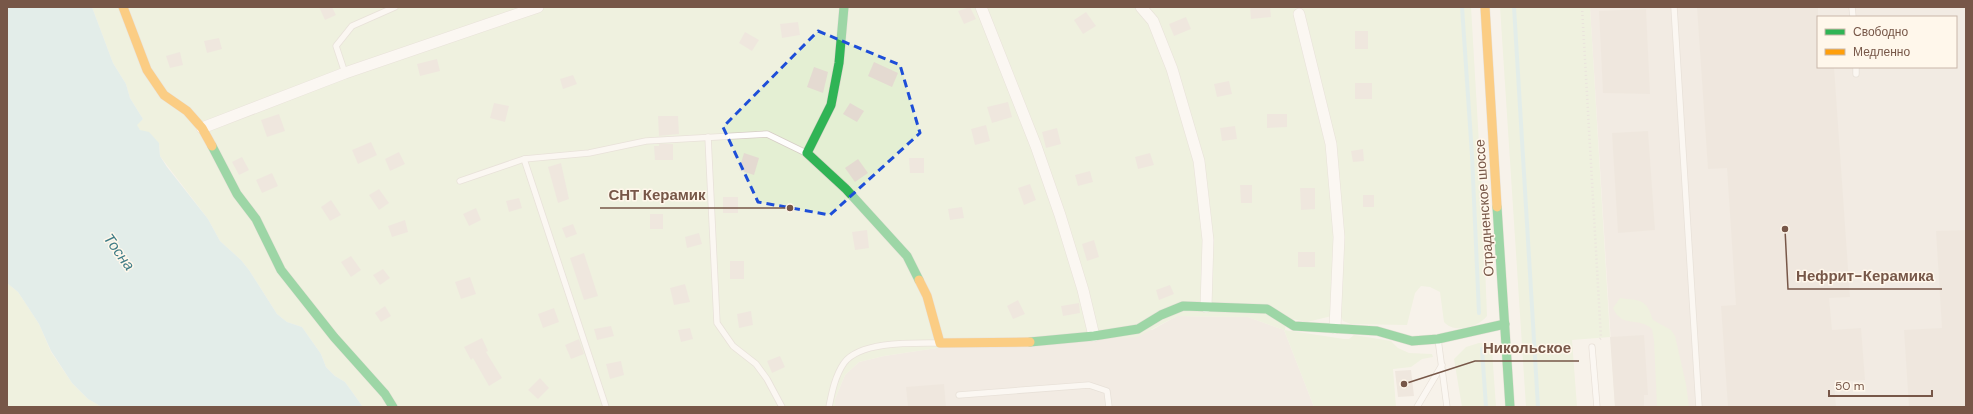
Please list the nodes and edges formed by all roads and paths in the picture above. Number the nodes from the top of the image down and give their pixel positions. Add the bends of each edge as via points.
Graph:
1 (123, 7) edge
2 (395, 7) edge
3 (538, 7) edge
4 (844, 7) edge
5 (981, 7) edge
6 (1141, 7) edge
7 (1485, 7) edge
8 (1582, 7) edge
9 (1674, 7) edge
10 (1299, 14) dead end
11 (1856, 68) edge
12 (345, 73) junction
13 (1856, 74) dead end
14 (202, 128) junction
15 (708, 136) junction
16 (807, 153) junction
17 (524, 159) junction
18 (460, 180) dead end
19 (1206, 307) junction
20 (1505, 324) junction
21 (1335, 328) junction
22 (1094, 336) junction
23 (1438, 339) junction
24 (940, 343) junction
25 (1592, 347) joint
26 (1442, 365) junction
27 (959, 396) dead end
28 (393, 407) edge
29 (606, 407) edge
30 (782, 407) edge
31 (829, 407) edge
32 (1109, 407) edge
33 (1417, 407) edge
34 (1447, 407) edge
35 (1510, 407) edge
36 (1597, 407) edge
37 (1699, 407) edge

1 - 14 street via 147,70 164,95 187,111
2 - 12 lane via 352,26 336,46
3 - 12 street
4 - 16 street via 839,63 831,105
5 - 22 street via 1039,153 1065,230
6 - 19 street via 1153,22 1172,69 1199,161 1208,240
7 - 20 street, Отрадненское шоссе
8 - 25 path via 1601,338
9 - 37 lane
10 - 21 street via 1331,144 1339,237
11 - 13 lane
12 - 14 street
14 - 28 street via 237,194 256,219 281,270 334,337 385,394
15 - 16 lane via 767,134
15 - 17 lane via 646,141 589,153
15 - 30 lane via 717,323 733,346 756,364 767,378
16 - 24 street via 846,189 907,256 927,296
17 - 18 lane
17 - 29 lane
19 - 21 street via 1267,309 1294,326
19 - 22 street via 1183,306 1138,329
20 - 23 street
20 - 35 street, Отрадненское шоссе
21 - 23 street via 1377,331 1412,341
22 - 24 street via 1027,342
23 - 26 lane
24 - 31 lane via 893,344 850,356 836,379
25 - 36 lane
26 - 33 lane
26 - 34 lane
27 - 32 lane via 1089,385 1107,391

